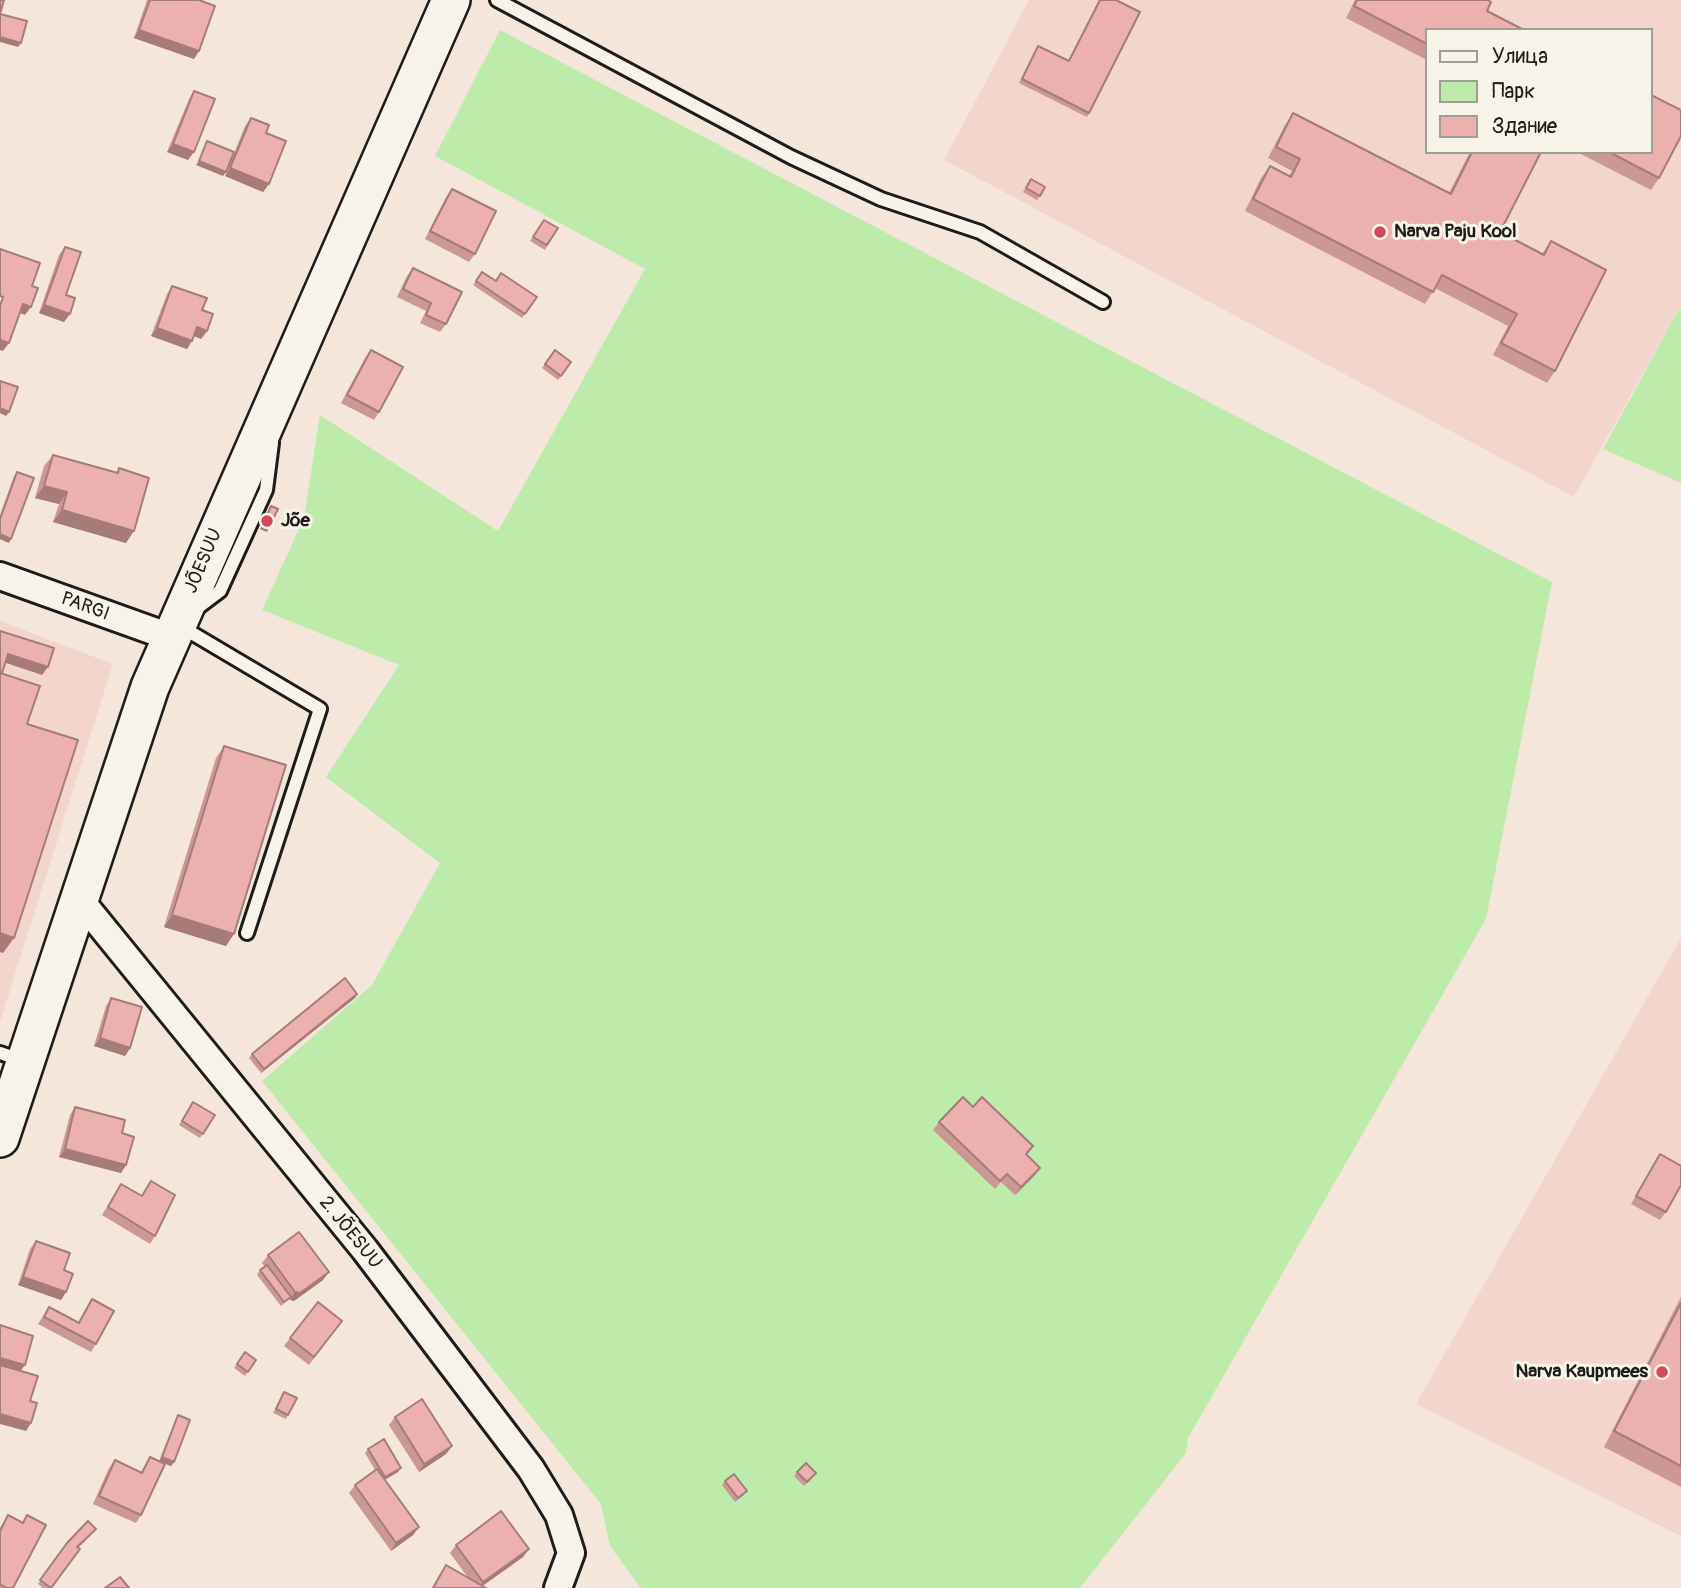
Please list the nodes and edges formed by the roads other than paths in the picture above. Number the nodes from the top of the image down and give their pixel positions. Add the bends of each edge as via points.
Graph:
1 (452, 0) edge
2 (497, 0) edge
3 (1103, 302) dead end
4 (0, 576) edge
5 (173, 630) junction
6 (79, 900) junction
7 (247, 933) dead end
8 (13, 1058) edge
9 (0, 1138) edge
10 (558, 1588) edge

1 - 5 street, JÕESUU
2 - 3 lane via 791,157 881,199 980,232
4 - 5 street, PARGI
5 - 6 street, JÕESUU
5 - 7 lane via 320,709
6 - 8 street, JÕESUU
6 - 10 street, 2. JÕESUU via 365,1250 531,1469 559,1515 571,1553
8 - 9 street, JÕESUU

